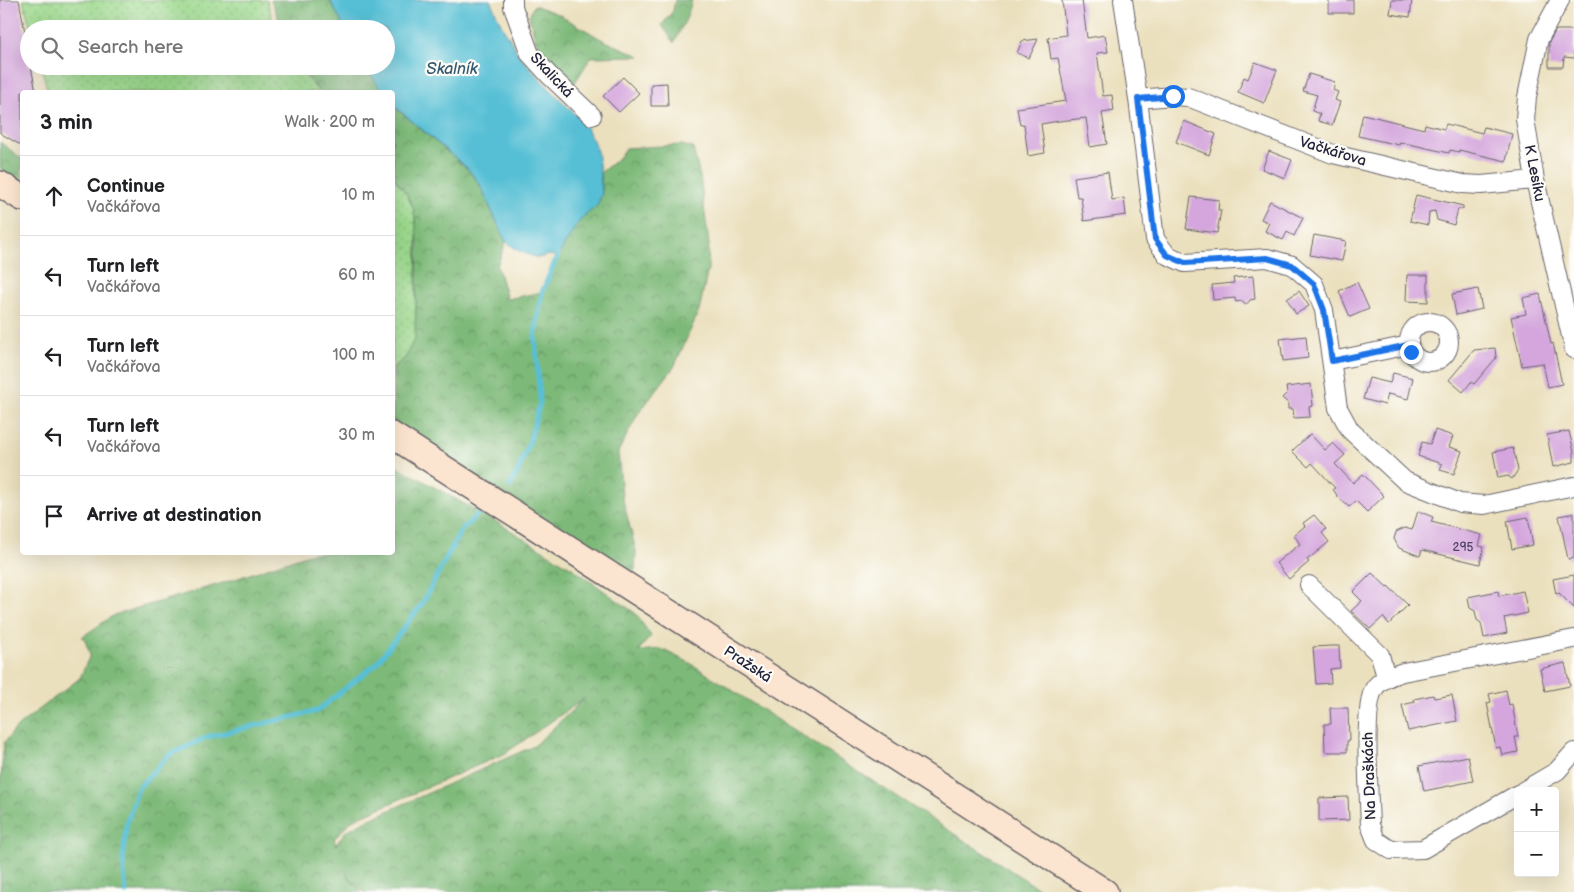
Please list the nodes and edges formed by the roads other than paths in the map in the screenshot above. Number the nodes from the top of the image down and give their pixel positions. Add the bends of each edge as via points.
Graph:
1 (513, 0) edge
2 (1123, 0) edge
3 (1560, 0) edge
4 (1138, 99) junction
5 (592, 116) dead end
6 (1535, 180) junction
7 (0, 184) edge
8 (20, 197) edge
9 (1409, 345) dead end
10 (1574, 349) edge
11 (1332, 361) junction
12 (395, 437) edge
13 (1574, 486) edge
14 (1309, 585) dead end
15 (1574, 639) edge
16 (1386, 678) junction
17 (1574, 752) edge
18 (1530, 787) edge
19 (1514, 796) edge
20 (1105, 892) edge

1 - 5 street, Skalická via 530,54
2 - 4 street
3 - 6 street, K Lesíku via 1539,39 1527,97 1525,119
4 - 6 street, Vačkářova via 1188,97 1332,154 1463,184
4 - 11 street via 1155,239 1167,255 1185,263 1267,258 1292,265 1314,284 1324,310
6 - 10 street, K Lesíku
7 - 8 main road
9 - 11 street
11 - 13 street via 1338,408 1350,430 1404,481 1460,503 1484,505
12 - 20 main road, Pražská
14 - 16 street via 1380,655
15 - 16 street
16 - 19 street, Na Draškách via 1373,689 1368,711 1370,825 1376,840 1391,850 1423,849
17 - 18 street via 1557,771

